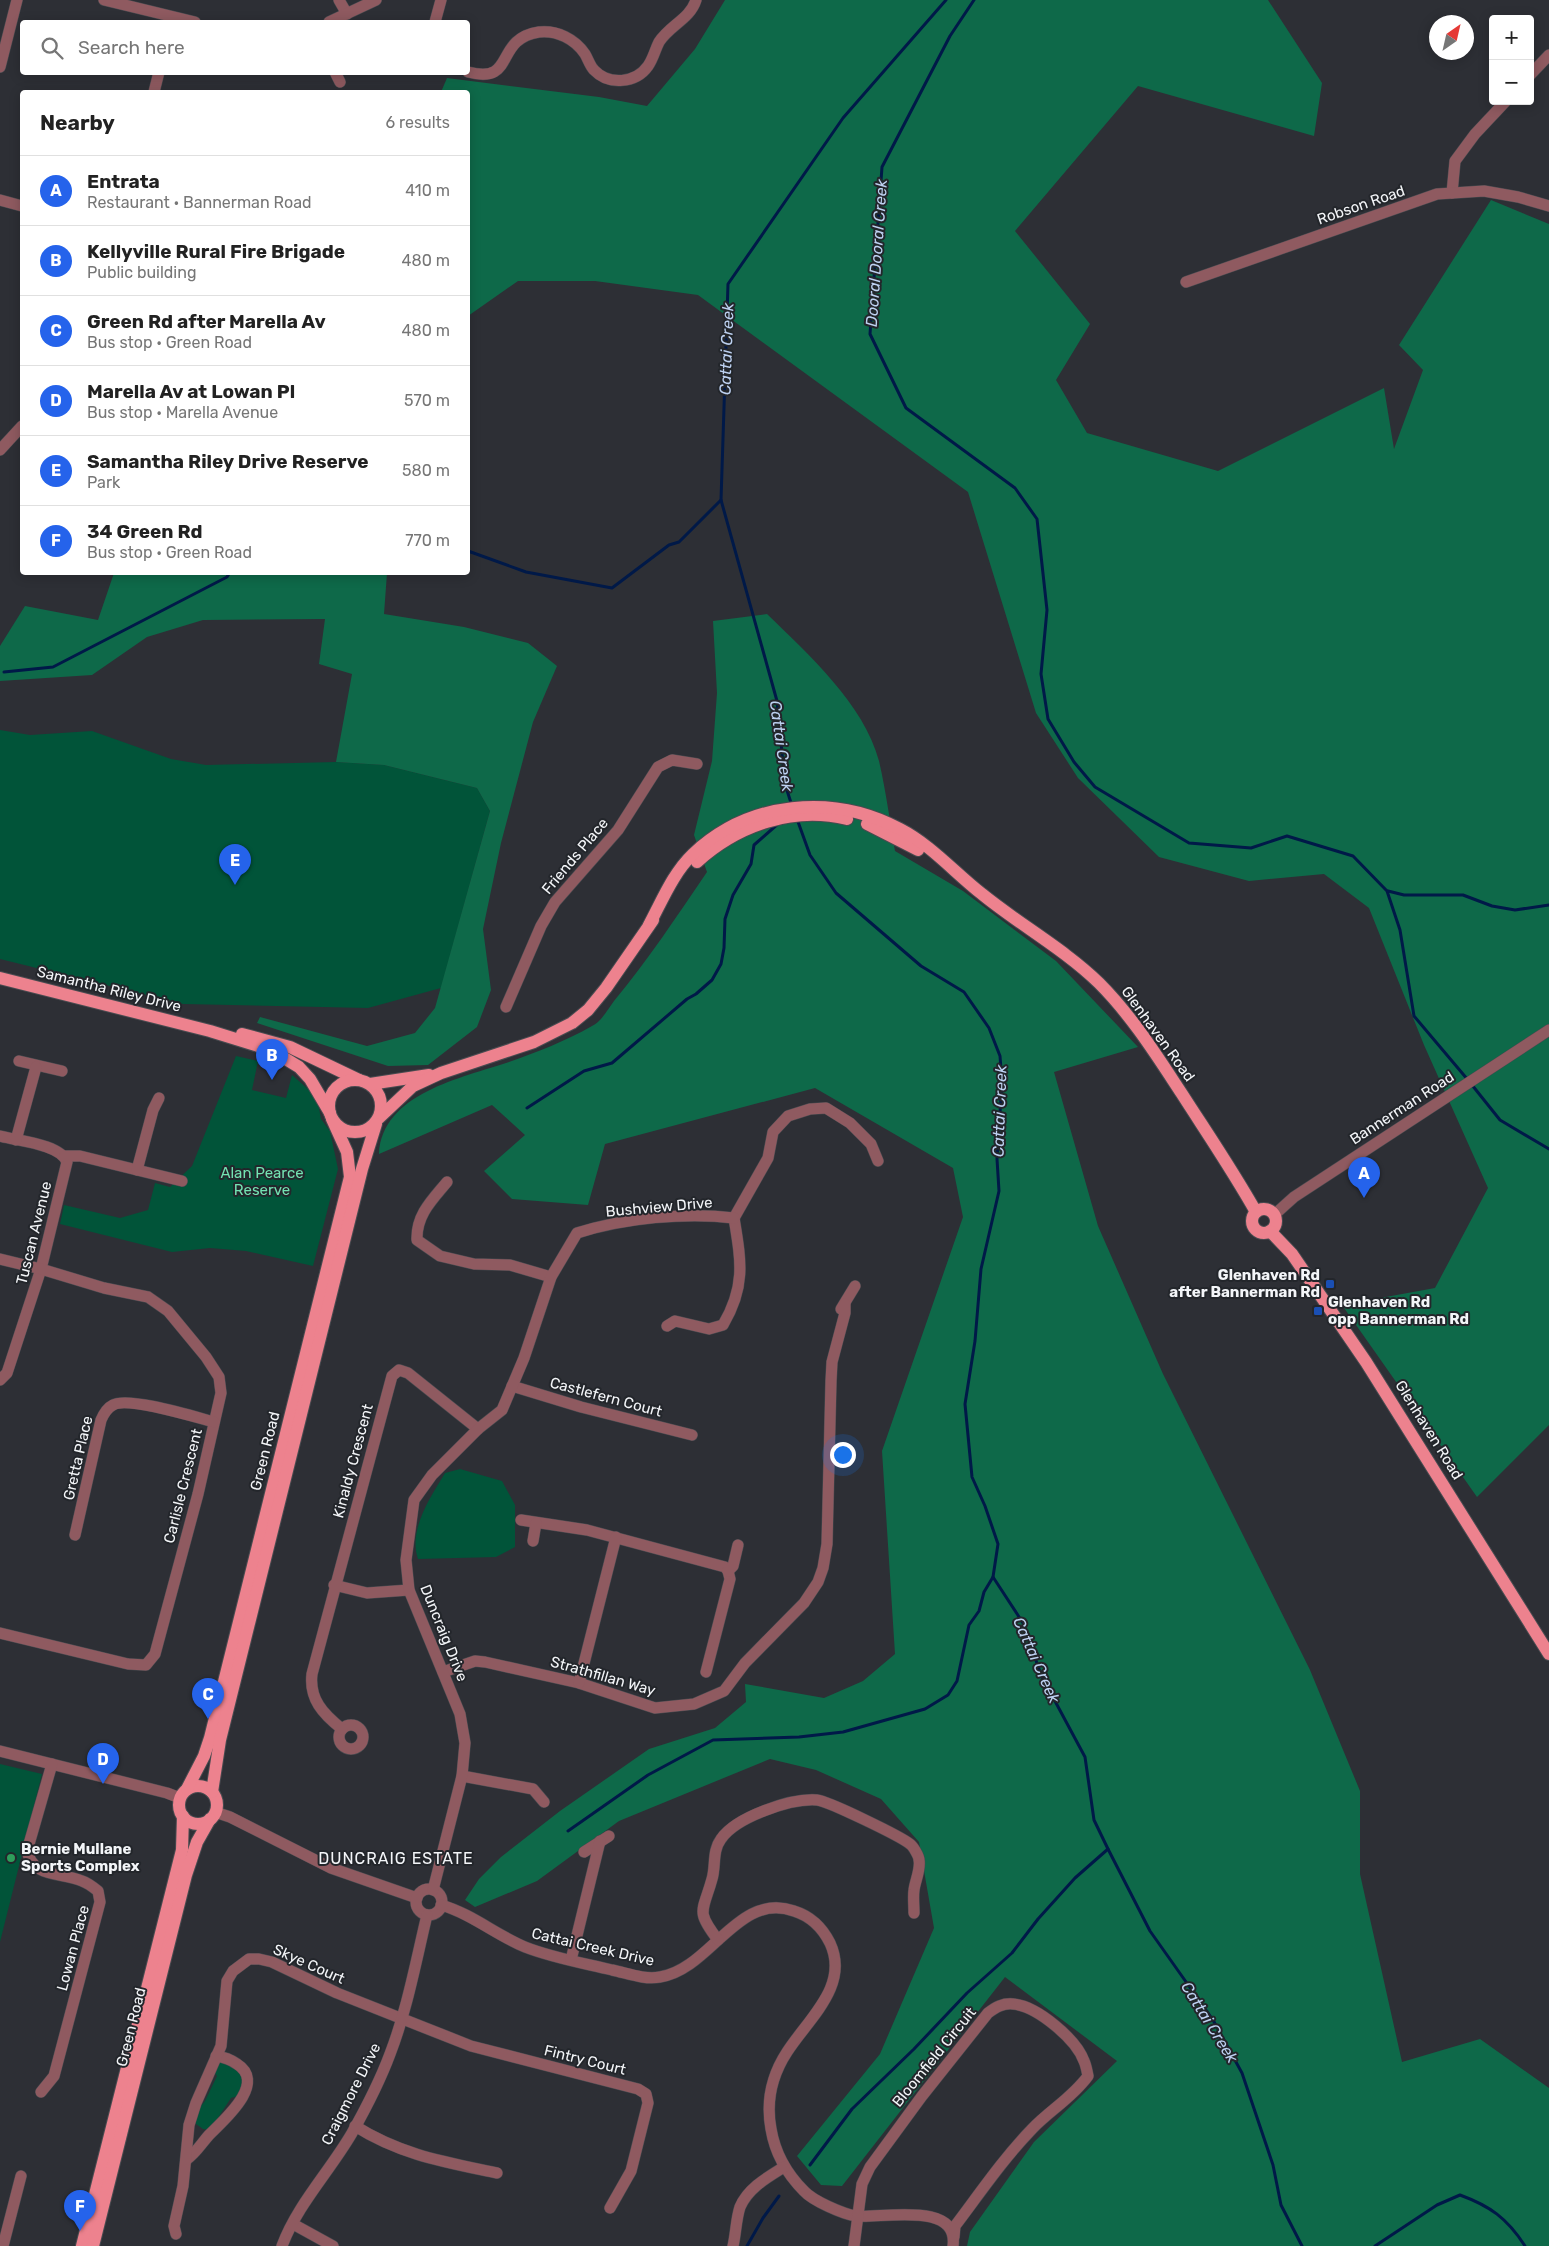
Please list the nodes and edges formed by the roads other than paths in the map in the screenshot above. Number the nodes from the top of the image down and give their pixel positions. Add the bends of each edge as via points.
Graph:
1 (17, 0) edge
2 (104, 0) edge
3 (339, 0) edge
4 (376, 0) edge
5 (441, 0) edge
6 (696, 0) edge
7 (347, 14) junction
8 (172, 20) edge
9 (334, 20) edge
10 (436, 20) edge
11 (1549, 55) edge
12 (0, 67) edge
13 (1534, 71) edge
14 (470, 73) edge
15 (157, 75) edge
16 (154, 90) edge
17 (1502, 105) edge
18 (1452, 193) junction
19 (0, 200) edge
20 (20, 205) edge
21 (1549, 206) edge
22 (1186, 282) dead end
23 (20, 428) edge
24 (0, 450) edge
25 (697, 764) dead end
26 (0, 978) edge
27 (506, 1007) dead end
28 (1549, 1030) edge
29 (210, 1031) junction
30 (20, 1061) dead end
31 (36, 1067) junction
32 (62, 1071) dead end
33 (442, 1074) junction
34 (364, 1082) junction
35 (159, 1098) dead end
36 (331, 1116) junction
37 (377, 1121) junction
38 (0, 1136) edge
39 (16, 1140) junction
40 (65, 1156) junction
41 (878, 1161) dead end
42 (137, 1170) junction
43 (182, 1181) dead end
44 (447, 1182) dead end
45 (1256, 1212) junction
46 (1274, 1215) junction
47 (734, 1218) junction
48 (1270, 1231) junction
49 (0, 1259) edge
50 (41, 1268) junction
51 (551, 1276) junction
52 (855, 1286) dead end
53 (667, 1326) dead end
54 (0, 1380) edge
55 (512, 1386) junction
56 (214, 1422) junction
57 (478, 1429) junction
58 (692, 1435) dead end
59 (521, 1520) dead end
60 (536, 1523) junction
61 (75, 1536) dead end
62 (616, 1538) junction
63 (533, 1541) dead end
64 (738, 1545) dead end
65 (728, 1571) junction
66 (334, 1585) junction
67 (409, 1590) junction
68 (0, 1632) edge
69 (1549, 1654) edge
70 (443, 1672) junction
71 (706, 1672) dead end
72 (579, 1683) junction
73 (342, 1729) dead end
74 (0, 1750) edge
75 (52, 1764) junction
76 (462, 1776) junction
77 (212, 1792) junction
78 (184, 1794) junction
79 (544, 1802) dead end
80 (213, 1815) junction
81 (183, 1816) junction
82 (584, 1852) dead end
83 (433, 1890) junction
84 (417, 1898) junction
85 (441, 1906) junction
86 (914, 1913) dead end
87 (427, 1915) junction
88 (718, 1940) junction
89 (571, 1960) junction
90 (400, 2020) junction
91 (216, 2056) junction
92 (41, 2092) dead end
93 (355, 2126) junction
94 (186, 2160) junction
95 (784, 2167) junction
96 (497, 2173) dead end
97 (21, 2176) dead end
98 (610, 2208) dead end
99 (857, 2216) junction
100 (293, 2224) junction
101 (176, 2234) dead end
102 (954, 2242) edge
103 (3, 2246) edge
104 (82, 2246) edge
105 (93, 2246) edge
106 (282, 2246) edge
107 (332, 2246) edge
108 (733, 2246) edge
109 (854, 2246) edge

1 - 12 street
2 - 8 street
3 - 7 street
4 - 7 street
5 - 10 street
6 - 14 street via 690,13 664,36 647,67 627,80 602,76 571,40 546,32 531,34 516,42 492,74 482,76
7 - 9 street
11 - 13 street
15 - 16 street
17 - 18 street via 1455,161
18 - 21 street, Robson Road via 1502,193
18 - 22 street, Robson Road via 1437,194
19 - 20 street
23 - 24 street
25 - 27 street, Friends Place via 672,760 658,767 618,830 555,902 541,926
26 - 29 main road, Samantha Riley Drive
28 - 46 street, Bannerman Road via 1294,1197
29 - 34 main road, Samantha Riley Drive via 244,1034 277,1042
29 - 36 main road, Samantha Riley Drive via 271,1050 286,1058 310,1080
30 - 31 street
31 - 32 street
31 - 39 street
33 - 34 main road, Glenhaven Road
33 - 37 main road, Glenhaven Road via 413,1086
33 - 45 main road, Glenhaven Road via 521,1047 572,1023 588,1010 649,925 679,871 713,838 744,826 769,811 814,811 867,824 895,836 953,870 1098,982 1160,1062
34 - 36 main road via 346,1082 336,1088 330,1098
34 - 37 main road via 377,1090 381,1099 382,1109
35 - 42 street
36 - 37 main road via 337,1126 352,1132 368,1130
36 - 78 main road, Green Road via 347,1152 350,1178 210,1738
37 - 77 main road, Green Road via 362,1169 220,1740
38 - 39 street
39 - 40 street via 54,1148
40 - 42 street via 80,1156
40 - 50 street, Tuscan Avenue via 67,1162
41 - 47 street via 871,1144 826,1108 788,1116 773,1132 768,1158
42 - 43 street
44 - 51 street via 424,1209 417,1227 417,1240 440,1256 474,1264 510,1265
45 - 46 main road via 1266,1209
45 - 48 main road via 1252,1217 1253,1226 1262,1232
46 - 48 main road via 1275,1225
47 - 51 street, Bushview Drive via 705,1214 617,1223 577,1233
47 - 53 street via 740,1287 723,1325 708,1329 675,1321
48 - 69 main road, Glenhaven Road via 1292,1254 1366,1362
49 - 50 street, Carlisle Crescent
50 - 54 street, Tuscan Avenue via 8,1374
50 - 56 street, Carlisle Crescent via 104,1288 148,1297 168,1310 219,1377 221,1393
51 - 55 street, Duncraig Drive
52 - 72 street, Strathfillan Way via 845,1304 832,1362 827,1544 818,1582 804,1603 745,1663 724,1691 694,1704 655,1708
55 - 57 street, Duncraig Drive via 502,1410
55 - 58 street, Castlefern Court
56 - 61 street, Gretta Place via 136,1403 114,1403 102,1420
56 - 68 street, Carlisle Crescent via 156,1654 146,1665 128,1664
57 - 66 street, Kinaldy Crescent via 408,1373 399,1370 392,1376
57 - 67 street, Duncraig Drive via 432,1475 414,1500 406,1560
59 - 60 street
60 - 62 street via 587,1530
60 - 63 street
62 - 65 street via 720,1564
62 - 72 street
64 - 65 street via 733,1566
65 - 71 street via 730,1579
66 - 67 street via 367,1593
66 - 73 street via 311,1680 318,1705
67 - 70 street, Duncraig Drive
70 - 72 street, Strathfillan Way via 485,1662
70 - 76 street, Duncraig Drive via 464,1730
74 - 75 street
75 - 78 street via 167,1793
75 - 92 street, Lowan Place via 27,1851 29,1860 47,1872 91,1885 98,1891 100,1902 54,2076
76 - 79 street via 533,1789
76 - 83 street, Duncraig Drive
77 - 78 main road via 201,1786
77 - 80 main road via 216,1800
78 - 81 main road via 180,1808
80 - 81 main road via 197,1823
80 - 84 street via 230,1817 331,1868
80 - 105 main road, Green Road via 197,1842 184,1883
81 - 104 main road, Green Road via 182,1850
82 - 89 street via 605,1838
83 - 84 street via 424,1890
83 - 85 street via 441,1897
84 - 87 street via 419,1911
85 - 87 street
85 - 89 street, Cattai Creek Drive via 462,1912 523,1946
86 - 88 street via 919,1860 911,1844 818,1800 792,1802 746,1819 720,1840 714,1857 714,1873 702,1906 703,1920
87 - 90 street, Craigmore Drive
88 - 89 street, Cattai Creek Drive via 677,1972 659,1978
88 - 95 street, Cattai Creek Drive via 755,1912 772,1907 787,1908 818,1924 835,1957 836,1976 831,1990 787,2053 771,2092 768,2114 773,2142
90 - 91 street, Skye Court via 272,1962 249,1959 233,1971 227,1981 221,2046
90 - 93 street, Craigmore Drive via 391,2054
90 - 98 street, Fintry Court via 471,2046 638,2089 646,2094 648,2103 631,2171
91 - 94 street, Skye Court via 189,2125
91 - 94 street via 225,2057 245,2069 249,2079 231,2114
93 - 96 street via 373,2138 410,2154
93 - 100 street, Craigmore Drive
94 - 101 street, Skye Court via 184,2186 174,2226
95 - 99 street, Cattai Creek Drive via 805,2193
95 - 108 street via 748,2194 740,2207
97 - 103 street
99 - 102 street, Cattai Creek Drive via 926,2215 947,2225
99 - 102 street, Bloomfield Circuit via 862,2184 870,2167 988,2013 998,2006 1013,2004 1025,2007 1044,2017 1072,2043 1084,2060 1088,2076 1009,2155 955,2226
99 - 109 street
100 - 106 street, Craigmore Drive
100 - 107 street

